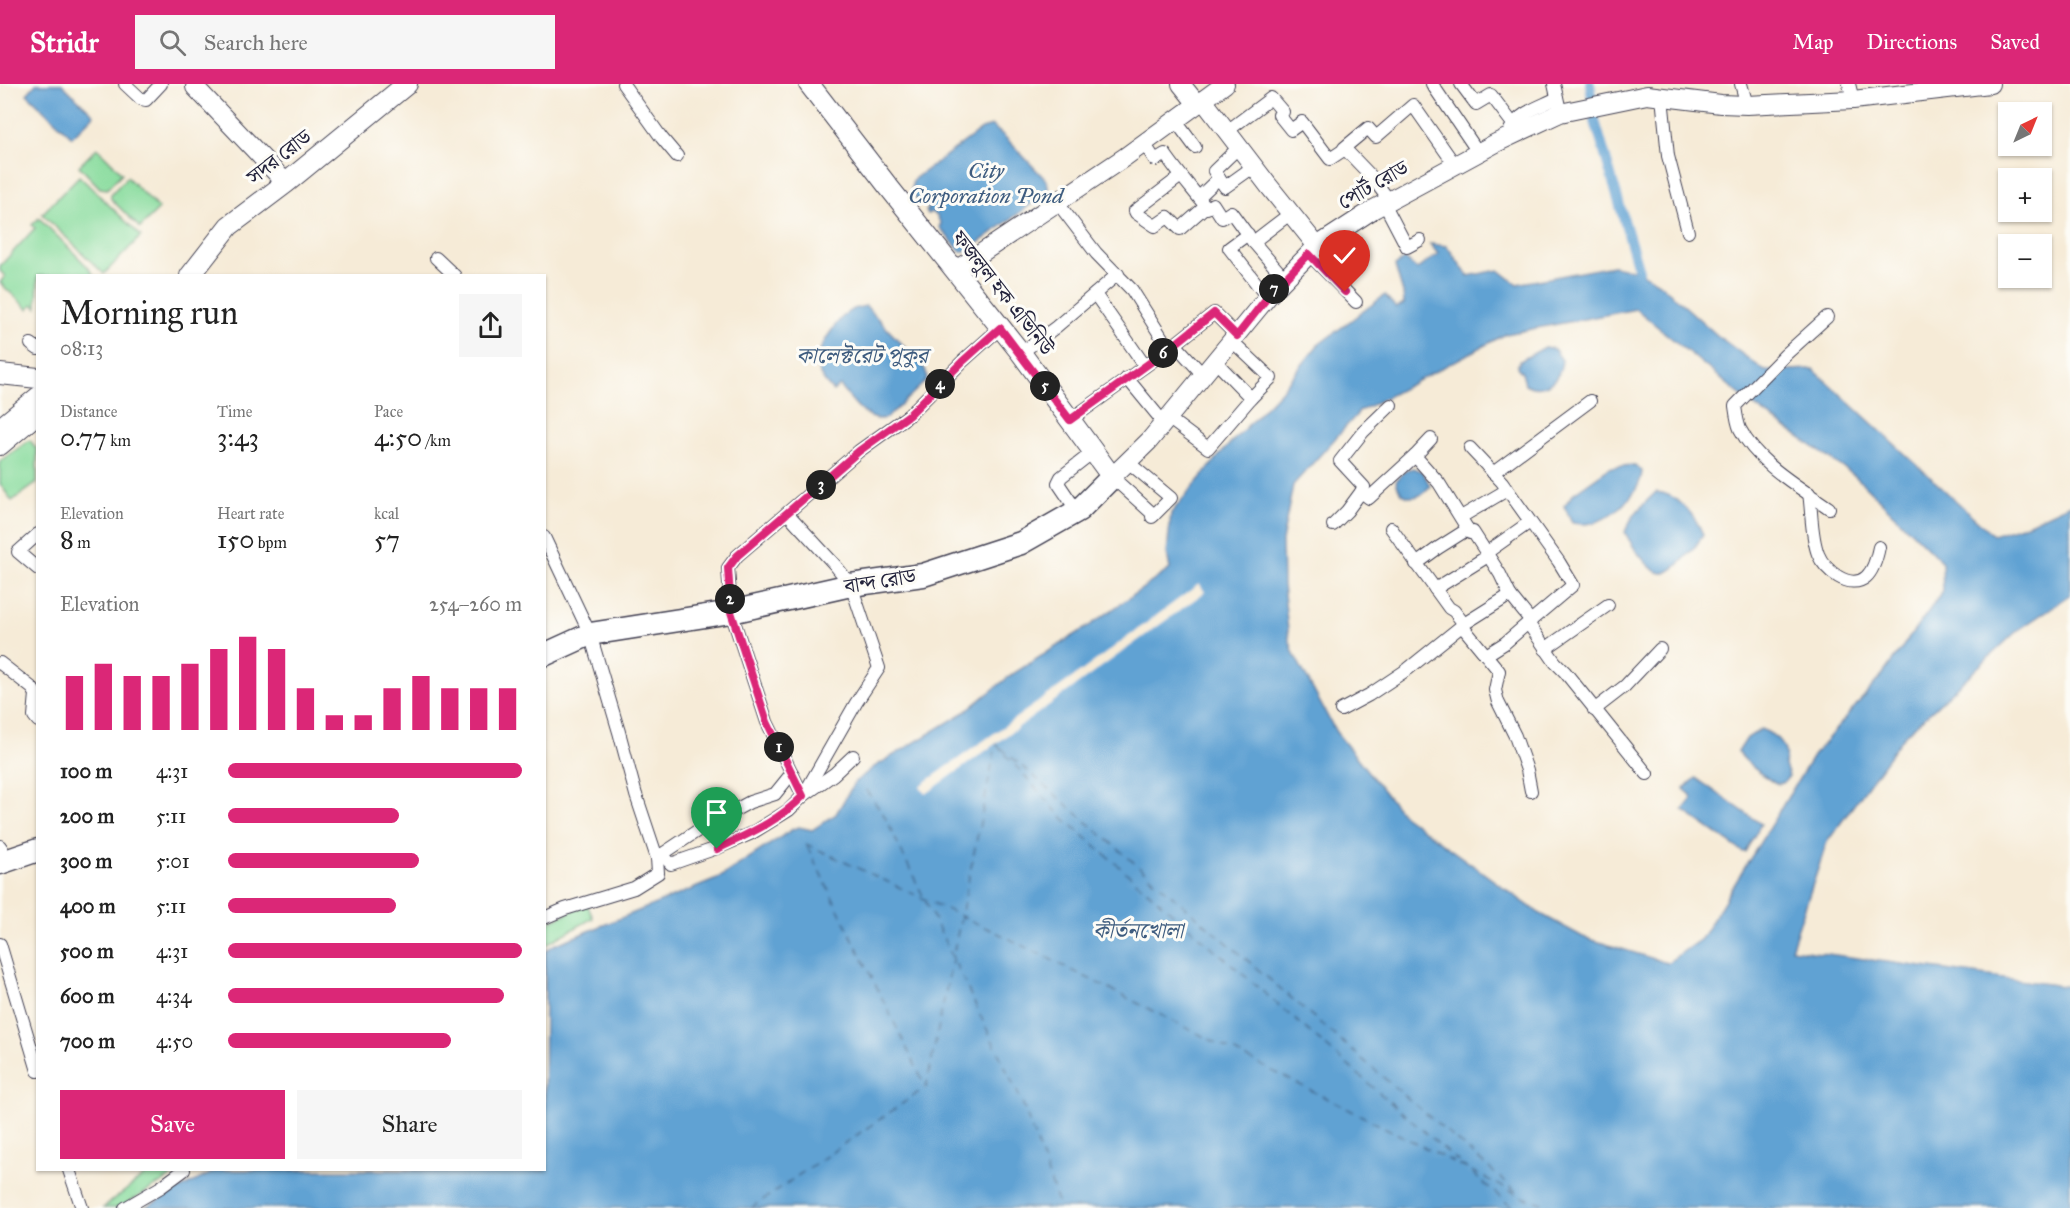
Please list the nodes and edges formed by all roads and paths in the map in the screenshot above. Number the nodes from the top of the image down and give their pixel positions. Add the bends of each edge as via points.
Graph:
1 (125, 84) edge
2 (161, 84) edge
3 (407, 84) edge
4 (623, 84) edge
5 (808, 84) edge
6 (1181, 84) edge
7 (1225, 84) edge
8 (1432, 84) edge
9 (1461, 84) edge
10 (1554, 84) edge
11 (1741, 84) edge
12 (1990, 84) edge
13 (194, 85) edge
14 (1911, 89) edge
15 (1651, 92) edge
16 (1851, 92) edge
17 (1200, 102) junction
18 (1747, 105) junction
19 (1562, 107) junction
20 (1175, 120) junction
21 (1509, 131) junction
22 (1226, 132) junction
23 (1144, 143) junction
24 (1195, 147) dead end
25 (1238, 148) junction
26 (1345, 149) junction
27 (1478, 152) junction
28 (677, 156) dead end
29 (1455, 165) junction
30 (1253, 167) junction
31 (1181, 176) junction
32 (1219, 178) junction
33 (286, 183) junction
34 (1057, 202) junction
35 (1202, 202) junction
36 (1386, 202) junction
37 (1291, 213) junction
38 (1688, 232) dead end
39 (1250, 238) junction
40 (1420, 240) dead end
41 (1313, 250) junction
42 (436, 258) dead end
43 (956, 270) junction
44 (192, 274) edge
45 (453, 274) edge
46 (1118, 274) junction
47 (1285, 279) junction
48 (1095, 294) junction
49 (1267, 297) junction
50 (1356, 302) dead end
51 (1827, 317) dead end
52 (1000, 328) junction
53 (1235, 339) junction
54 (1172, 346) junction
55 (1021, 353) junction
56 (1145, 366) junction
57 (1210, 369) junction
58 (0, 374) edge
59 (36, 378) edge
60 (1127, 378) junction
61 (36, 398) edge
62 (1251, 398) junction
63 (1590, 401) dead end
64 (1391, 405) dead end
65 (36, 416) edge
66 (1070, 420) junction
67 (1166, 421) junction
68 (0, 427) edge
69 (1431, 439) dead end
70 (0, 446) edge
71 (1470, 448) dead end
72 (1093, 452) junction
73 (1415, 456) junction
74 (1120, 470) junction
75 (1493, 473) junction
76 (1507, 490) junction
77 (1361, 492) junction
78 (1809, 494) junction
79 (1829, 508) dead end
80 (1077, 511) junction
81 (788, 514) junction
82 (1461, 517) junction
83 (1530, 522) junction
84 (1333, 525) dead end
85 (1390, 528) dead end
86 (1468, 529) junction
87 (36, 536) edge
88 (546, 541) edge
89 (1879, 547) dead end
90 (1487, 554) junction
91 (1416, 564) junction
92 (36, 567) edge
93 (850, 585) junction
94 (1435, 588) junction
95 (1510, 595) junction
96 (1608, 604) dead end
97 (731, 612) junction
98 (1529, 622) junction
99 (1463, 625) junction
100 (592, 641) junction
101 (1545, 649) junction
102 (1660, 649) dead end
103 (546, 654) edge
104 (1486, 655) junction
105 (0, 663) edge
106 (546, 668) edge
107 (36, 694) edge
108 (36, 694) edge
109 (1341, 710) dead end
110 (1594, 710) junction
111 (36, 718) edge
112 (853, 756) dead end
113 (792, 773) junction
114 (1647, 774) dead end
115 (1531, 791) dead end
116 (803, 796) junction
117 (36, 838) edge
118 (36, 850) edge
119 (1, 852) edge
120 (660, 856) junction
121 (546, 917) edge
122 (0, 944) edge
123 (36, 1064) edge
124 (69, 1171) edge
125 (183, 1171) edge
126 (82, 1208) edge
127 (125, 1208) edge

1 - 2 street via 146,100
3 - 33 main road, সদর রোড
4 - 28 street
5 - 43 main road, ফজলুল হক এভিনিউ
6 - 17 main road
7 - 17 main road
8 - 27 street
9 - 21 street via 1476,104 1491,95
10 - 19 street
11 - 18 street
12 - 14 main road, পোর্ট রোড
13 - 33 main road
14 - 16 main road, পোর্ট রোড
15 - 18 main road, পোর্ট রোড
15 - 19 main road, পোর্ট রোড
15 - 38 street
16 - 18 main road, পোর্ট রোড
17 - 20 main road
17 - 22 main road
19 - 21 main road, পোর্ট রোড
20 - 23 main road
20 - 24 street
21 - 27 main road, পোর্ট রোড
22 - 25 main road
22 - 26 street via 1271,98 1283,112 1279,115 1290,130 1302,122 1330,159
23 - 31 street via 1155,160 1165,154
23 - 34 main road
25 - 30 main road
25 - 32 street via 1214,171
26 - 29 street via 1368,128 1376,137 1413,105
26 - 36 street via 1371,176
27 - 29 main road, পোর্ট রোড
29 - 36 main road, পোর্ট রোড
30 - 32 street via 1225,188
30 - 37 main road
31 - 35 street
31 - 35 street via 1136,213 1155,226 1168,217 1180,229
32 - 35 street
33 - 44 main road, সদর রোড via 229,226
34 - 43 main road
34 - 46 street via 1096,253
35 - 39 street via 1207,208 1213,204 1222,218 1231,212
36 - 40 street via 1407,247
36 - 41 main road, পোর্ট রোড
37 - 39 street
37 - 41 main road
39 - 47 street
39 - 49 street via 1229,248
41 - 47 main road, পোর্ট রোড
41 - 50 street
42 - 45 street
43 - 52 main road, ফজলুল হক এভিনিউ
46 - 48 street
46 - 54 street
47 - 49 main road, পোর্ট রোড
48 - 55 street
48 - 56 street
49 - 53 main road, পোর্ট রোড
51 - 78 street via 1735,406 1739,427 1753,448
52 - 55 main road, ফজলুল হক এভিনিউ
52 - 81 street via 909,415 859,451
53 - 54 street via 1214,313
53 - 57 main road, পোর্ট রোড
53 - 62 street via 1271,378
54 - 56 street
54 - 57 street
55 - 66 main road, ফজলুল হক এভিনিউ
56 - 60 street
57 - 62 street
57 - 67 main road, পোর্ট রোড
58 - 59 main road
60 - 66 street
60 - 67 street
61 - 68 main road
62 - 67 street via 1208,448
63 - 75 street
64 - 77 street via 1340,461 1364,488
65 - 70 main road
66 - 72 main road, ফজলুল হক এভিনিউ
67 - 74 main road, পোর্ট রোড
69 - 73 street
71 - 75 street
72 - 74 main road, ফজলুল হক এভিনিউ
72 - 80 street via 1058,483
73 - 77 street via 1369,498
73 - 82 street
74 - 74 street via 1153,516 1171,498
74 - 80 highway, বান্দ রোড
75 - 76 street
76 - 82 street
76 - 83 street
77 - 84 street
78 - 79 street
78 - 89 street via 1817,552 1834,574 1847,582 1867,577
80 - 93 highway, বান্দ রোড via 1020,543 923,575
81 - 93 street
81 - 97 street via 728,568
82 - 86 street
83 - 90 street
83 - 98 street via 1573,585
85 - 91 street
86 - 90 street
86 - 91 street
87 - 92 street via 18,552
88 - 100 street
90 - 94 street
90 - 95 street
91 - 94 street
93 - 97 highway, বান্দ রোড
93 - 116 street via 879,668
94 - 99 street
95 - 98 street
95 - 99 street
96 - 101 street
97 - 100 highway, বান্দ রোড via 625,629
97 - 113 street via 767,722
98 - 101 street
98 - 104 street
99 - 104 street
99 - 109 street via 1408,669
100 - 103 highway, বান্দ রোড
100 - 106 highway, বান্দ রোড
100 - 120 street via 636,795
101 - 110 street
102 - 110 street via 1625,686
104 - 115 street via 1499,671 1495,690 1498,702 1515,736
105 - 108 street
107 - 111 street
110 - 114 street
112 - 116 street
113 - 116 street
113 - 120 street via 775,794 750,802
116 - 120 street via 752,833 717,849 671,864
117 - 119 highway
118 - 119 highway
120 - 121 street via 658,873 634,888
122 - 123 street
124 - 126 street
125 - 127 street

